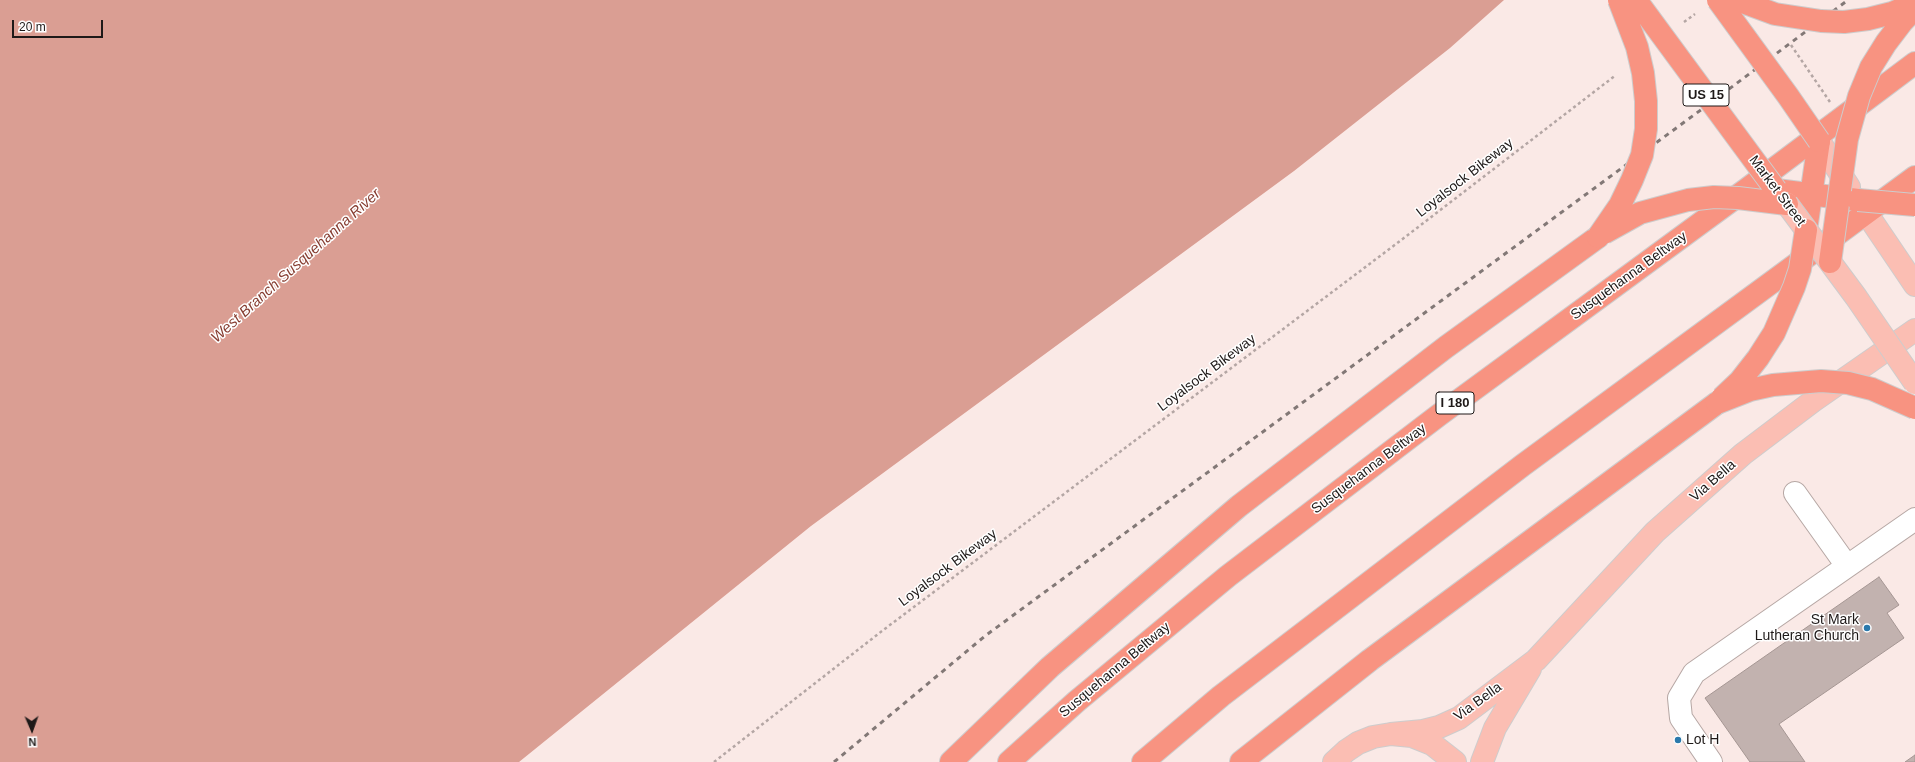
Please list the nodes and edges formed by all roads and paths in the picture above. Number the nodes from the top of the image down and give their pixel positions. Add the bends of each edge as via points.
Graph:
1 (1619, 0) edge
2 (1636, 0) edge
3 (1737, 0) edge
4 (1915, 3) edge
5 (1709, 5) edge
6 (1915, 8) edge
7 (1681, 24) dead end
8 (1789, 39) dead end
9 (1915, 63) edge
10 (1619, 72) dead end
11 (1831, 104) dead end
12 (1819, 141) junction
13 (1842, 176) junction
14 (1915, 177) edge
15 (1781, 197) junction
16 (1810, 201) junction
17 (1850, 205) junction
18 (1915, 205) edge
19 (1806, 230) junction
20 (1598, 237) junction
21 (1830, 262) junction
22 (1915, 285) edge
23 (1915, 330) edge
24 (1915, 383) edge
25 (1717, 403) junction
26 (1915, 408) edge
27 (1795, 493) dead end
28 (1915, 519) edge
29 (1847, 566) junction
30 (1536, 660) junction
31 (1391, 734) junction
32 (714, 762) edge
33 (951, 762) edge
34 (1009, 762) edge
35 (1143, 762) edge
36 (1241, 762) edge
37 (1334, 762) edge
38 (1455, 762) edge
39 (1482, 762) edge
40 (1711, 762) edge

1 - 20 highway, bridge via 1637,47 1643,73 1646,129 1642,155 1632,180 1620,205
2 - 15 highway, Market Street / US 15, bridge
3 - 4 highway, bridge via 1775,14 1844,22 1892,13
5 - 7 path
5 - 12 highway, bridge via 1788,96
6 - 13 highway, bridge via 1890,38 1871,67 1849,131
8 - 11 path, bridge
9 - 34 highway, Susquehanna Beltway / I 180 via 1439,415 1228,576 1083,696
10 - 32 path, Loyalsock Bikeway via 1393,246 882,631
12 - 13 main road
12 - 16 highway
13 - 17 highway, bridge
14 - 35 highway via 1523,465 1221,696
15 - 16 highway
15 - 19 main road, Market Street, bridge
15 - 20 highway, bridge via 1714,197 1688,200 1640,213
16 - 17 highway
16 - 19 highway
17 - 18 highway, bridge
17 - 21 highway, bridge
17 - 22 main road
19 - 21 main road, Market Street, bridge
19 - 25 highway, bridge via 1800,269 1774,333 1758,358
20 - 33 highway via 1446,346 1238,506 1050,667
21 - 24 main road, Market Street, bridge
23 - 30 main road, Via Bella via 1743,454 1655,532
25 - 26 highway, bridge via 1750,390 1773,385 1821,381 1848,383 1872,389
25 - 36 highway via 1370,660
27 - 29 street
28 - 29 street
29 - 40 street via 1694,673 1679,698 1681,718
30 - 31 main road, Via Bella via 1459,718 1423,731
30 - 39 main road, Via Bella via 1495,728
31 - 37 main road via 1358,743
31 - 38 main road via 1412,736 1426,741 1439,747

